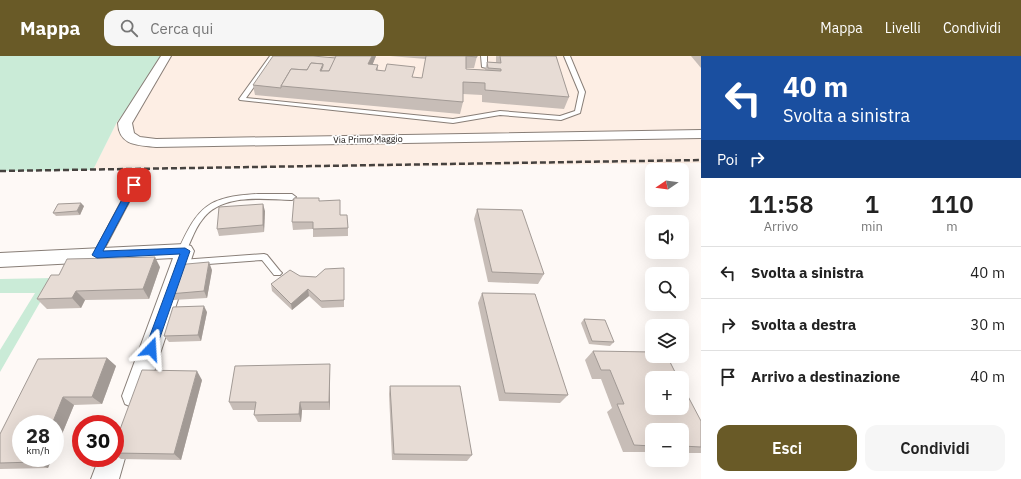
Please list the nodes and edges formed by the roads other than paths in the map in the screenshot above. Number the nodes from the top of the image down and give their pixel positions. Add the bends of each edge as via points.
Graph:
1 (166, 56) edge
2 (273, 56) edge
3 (484, 56) edge
4 (567, 56) edge
5 (485, 67) dead end
6 (701, 134) edge
7 (134, 185) dead end
8 (292, 198) edge
9 (97, 255) junction
10 (182, 257) junction
11 (0, 260) edge
12 (277, 273) dead end
13 (128, 412) edge
14 (109, 467) edge
15 (105, 479) edge

1 - 6 street, Via Primo Maggio via 125,123 127,135 133,140 156,143
2 - 4 lane via 242,99 453,122 500,113 561,118 578,112 582,92
3 - 5 lane
7 - 9 lane
8 - 10 lane via 261,200 250,197 224,201 203,212 190,231
9 - 10 street
9 - 11 street
10 - 12 lane via 264,257
10 - 13 street
14 - 15 street

